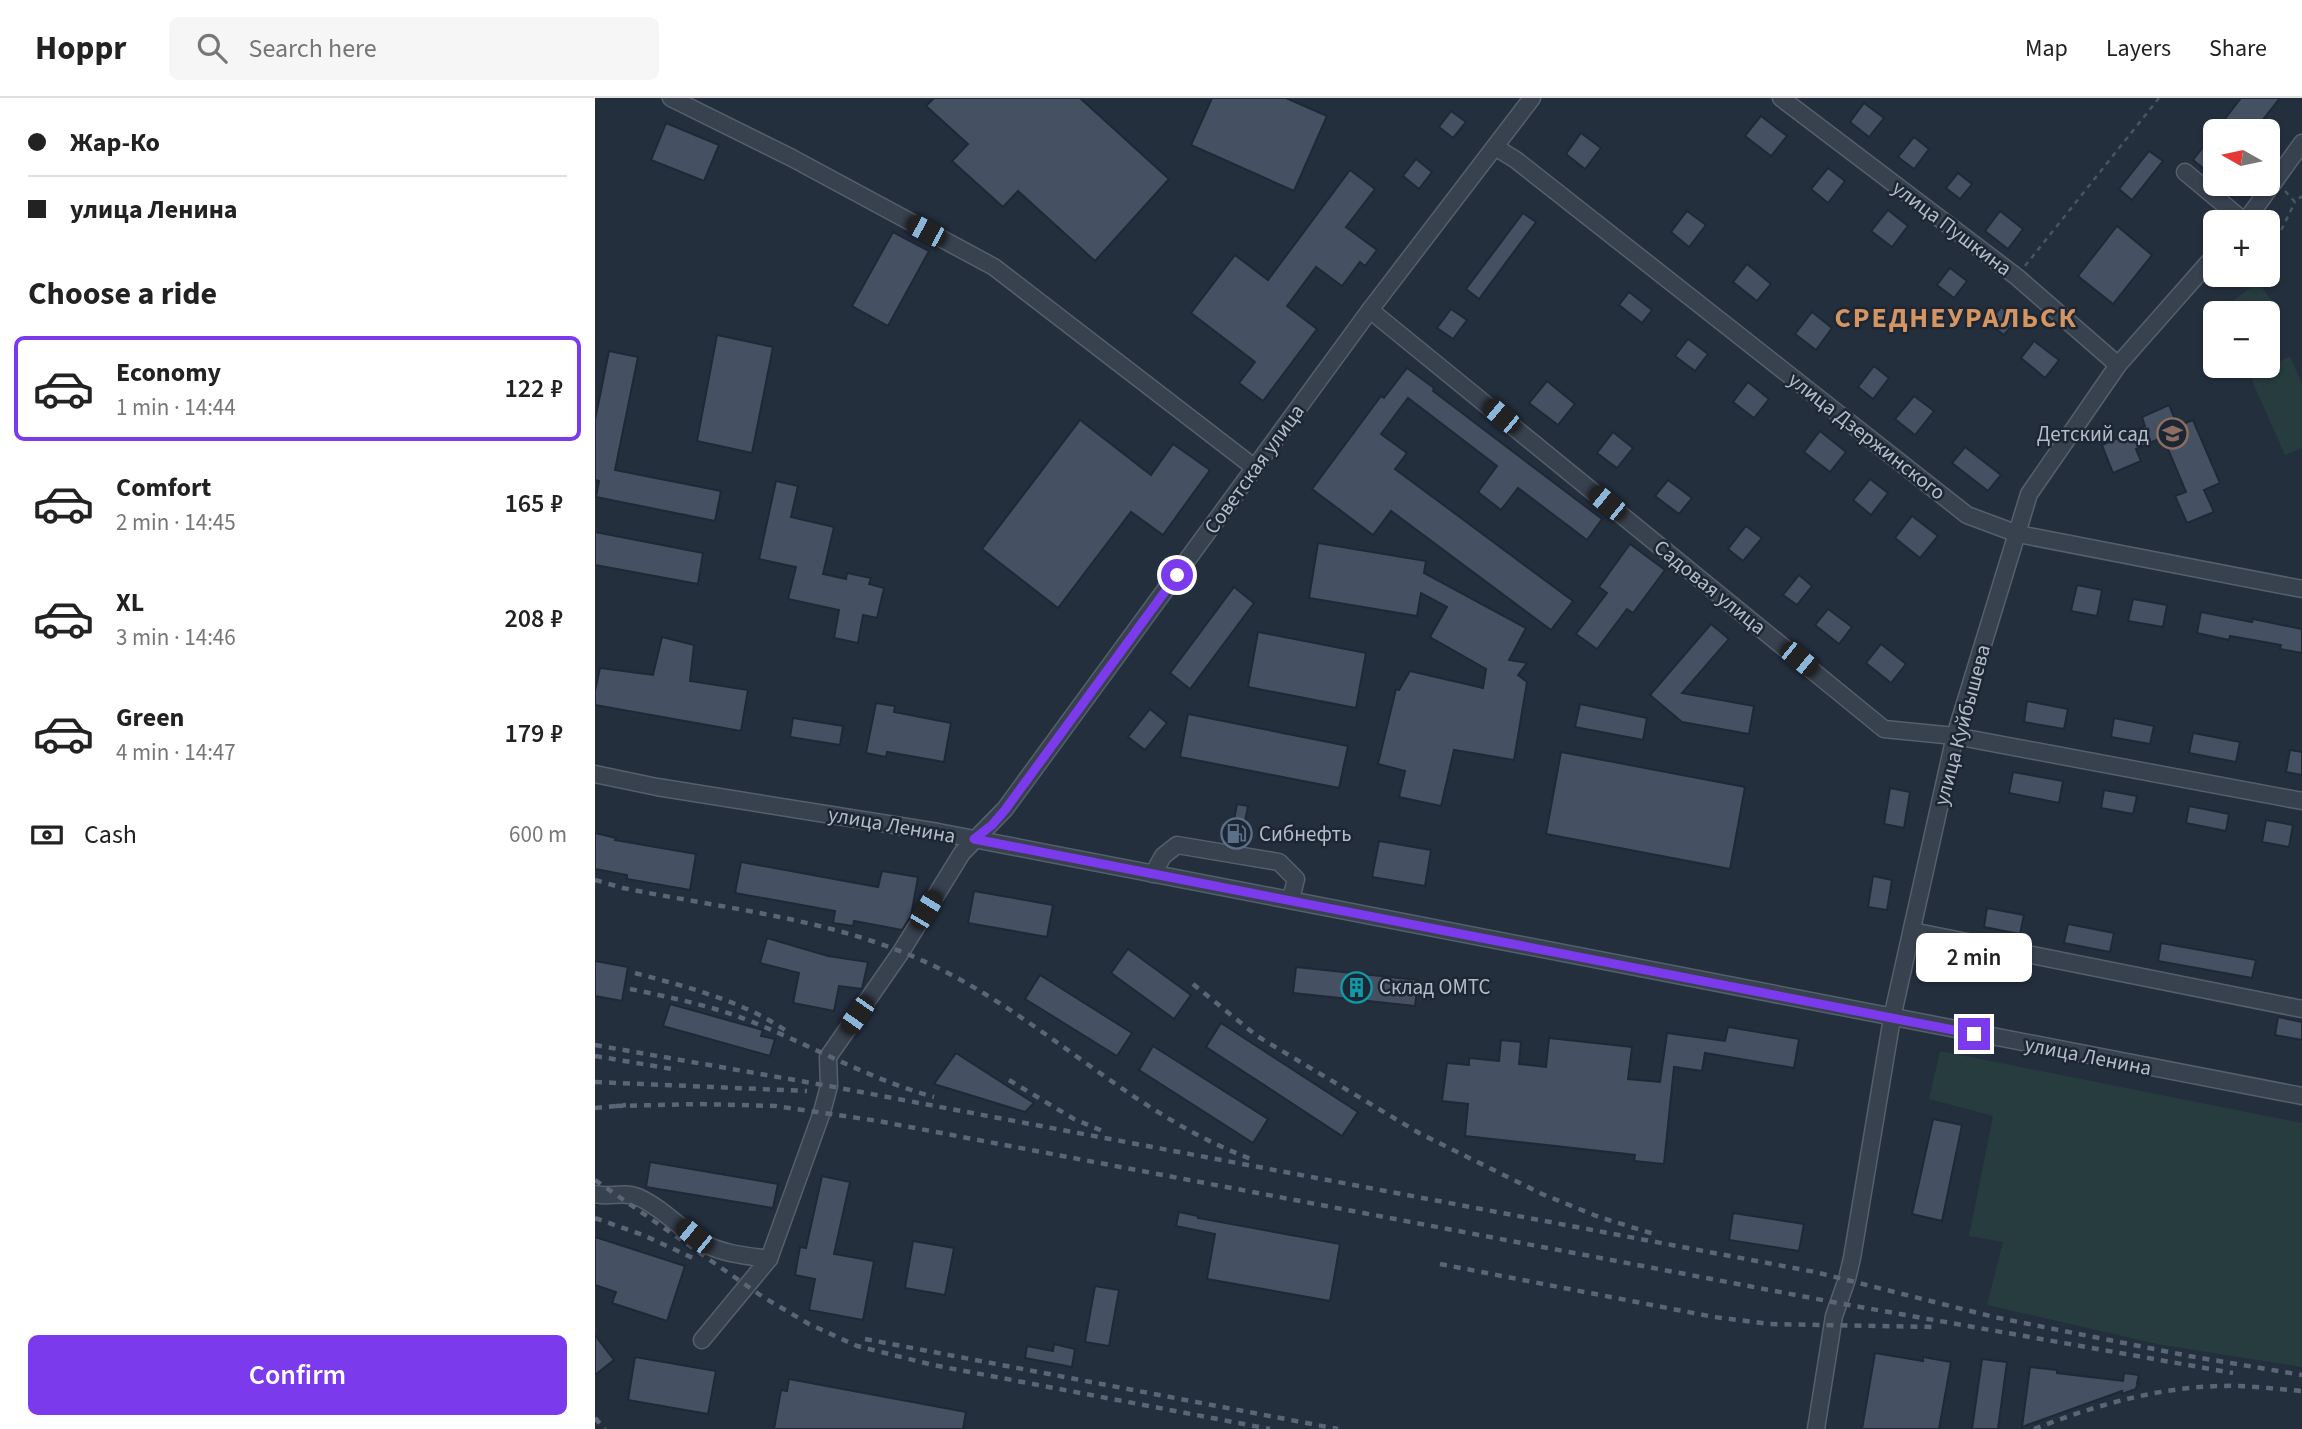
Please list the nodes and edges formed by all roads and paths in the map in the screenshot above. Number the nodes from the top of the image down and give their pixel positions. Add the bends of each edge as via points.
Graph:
1 (671, 98) edge
2 (1532, 98) edge
3 (1781, 98) edge
4 (2159, 98) edge
5 (2302, 143) edge
6 (1495, 147) junction
7 (2185, 172) dead end
8 (2280, 173) edge
9 (2280, 188) edge
10 (2302, 196) edge
11 (2295, 202) junction
12 (2231, 210) edge
13 (2280, 233) edge
14 (2203, 269) edge
15 (2017, 277) junction
16 (1370, 310) junction
17 (2118, 365) junction
18 (1255, 468) junction
19 (2018, 534) junction
20 (2302, 589) edge
21 (1955, 736) junction
22 (595, 774) edge
23 (2302, 800) edge
24 (974, 839) junction
25 (1153, 874) junction
26 (1291, 899) junction
27 (1912, 931) junction
28 (2302, 1009) edge
29 (1892, 1018) junction
30 (2302, 1096) edge
31 (595, 1194) edge
32 (769, 1259) junction
33 (702, 1340) dead end
34 (1816, 1429) edge

1 - 18 street via 994,267
2 - 6 street, Советская улица
3 - 15 street, улица Пушкина
4 - 15 path
5 - 8 street
6 - 16 street, Советская улица
6 - 19 street, улица Дзержинского via 1967,515
7 - 12 street
9 - 11 path
10 - 11 path
11 - 13 path
14 - 17 street, улица Куйбышева
15 - 17 street, улица Пушкина
16 - 18 street, Советская улица
16 - 21 street, Садовая улица via 1884,729
17 - 19 street, улица Куйбышева via 2029,494
18 - 24 street, Советская улица via 1005,810
19 - 20 street, улица Дзержинского
19 - 21 street, улица Куйбышева
21 - 23 street, Садовая улица
21 - 27 street, улица Куйбышева
22 - 24 street, улица Ленина
24 - 25 street, улица Ленина
24 - 32 street, Советская улица via 828,1057 828,1091
25 - 26 street, улица Ленина
25 - 26 street via 1163,856 1177,845 1279,862 1296,878
26 - 29 street, улица Ленина
27 - 28 street
27 - 29 street, улица Куйбышева
29 - 30 street, улица Ленина
29 - 34 street, улица Куйбышева via 1852,1258 1834,1316
31 - 32 street via 631,1194 706,1244
32 - 33 street

